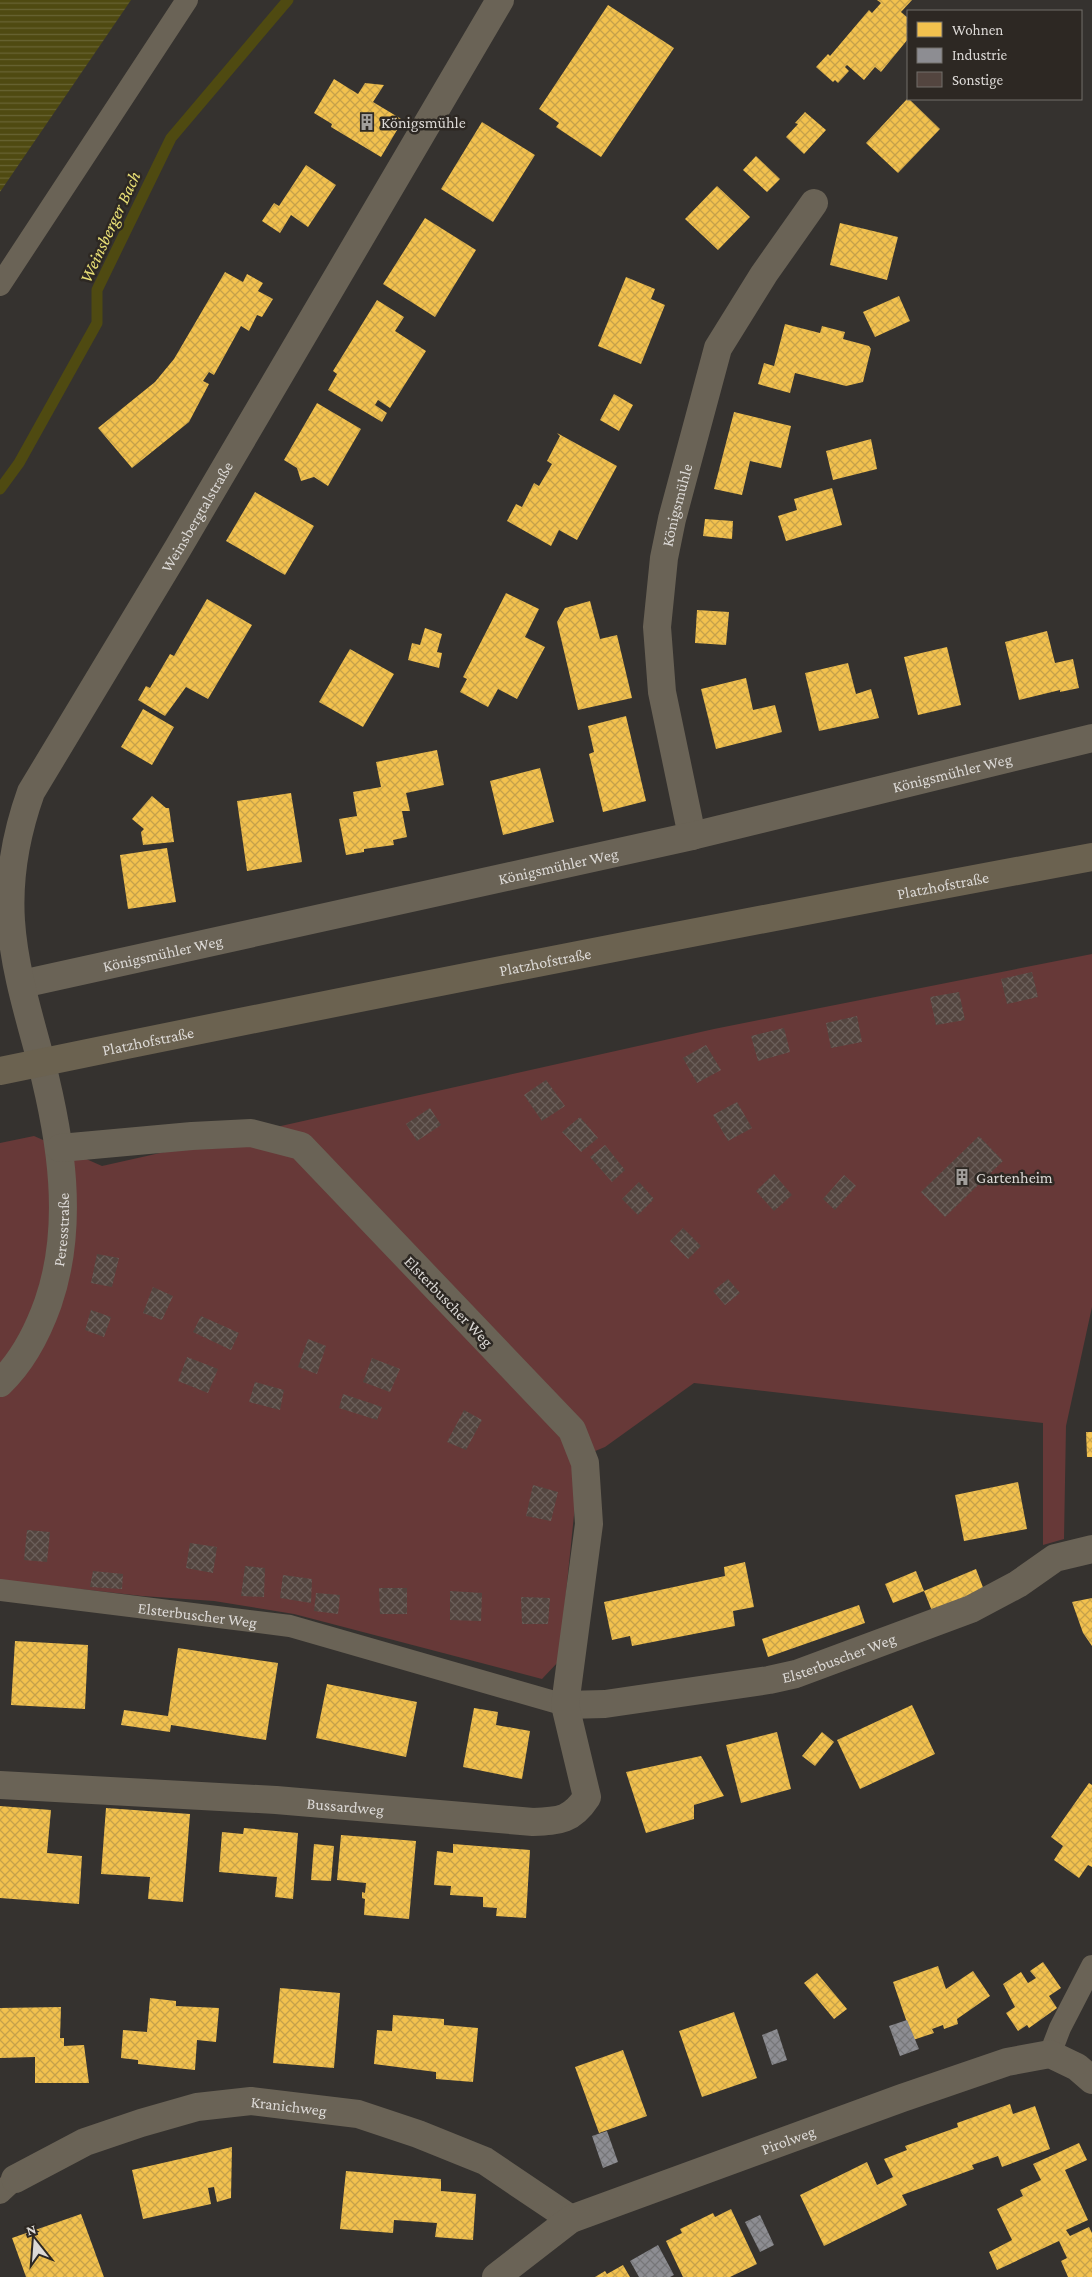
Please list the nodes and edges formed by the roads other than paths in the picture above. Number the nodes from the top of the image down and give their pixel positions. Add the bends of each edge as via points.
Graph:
1 (187, 0) edge
2 (500, 0) edge
3 (814, 202) dead end
4 (0, 285) edge
5 (1092, 738) edge
6 (692, 836) junction
7 (1092, 857) edge
8 (22, 984) junction
9 (42, 1063) junction
10 (0, 1072) edge
11 (60, 1148) junction
12 (0, 1383) edge
13 (1092, 1549) edge
14 (0, 1590) edge
15 (564, 1705) junction
16 (0, 1785) edge
17 (1092, 1966) edge
18 (1050, 2054) junction
19 (1092, 2080) edge
20 (7, 2186) edge
21 (571, 2219) junction
22 (496, 2277) edge

1 - 4 lane
2 - 8 street, Weinsbergtalstraße via 31,792 13,857 10,892 14,946
3 - 6 street, Königsmühle via 718,348 664,558 657,627 662,692
5 - 6 street, Königsmühler Weg
6 - 8 street, Königsmühler Weg
7 - 9 main road, Platzhofstraße via 246,1020
8 - 9 street, Weinsbergtalstraße
9 - 10 main road, Platzhofstraße
9 - 11 street, Peresstraße
11 - 12 street, Peresstraße via 63,1224 56,1279 40,1325
11 - 15 street, Elsterbuscher Weg via 251,1132 301,1146 572,1430 585,1463 589,1524
13 - 15 street, Elsterbuscher Weg via 1055,1558 1018,1584 971,1609 796,1674 605,1704
14 - 15 lane, Elsterbuscher Weg via 290,1626
15 - 16 street, Bussardweg via 587,1797 578,1811 558,1821 523,1821 276,1800
17 - 18 lane
18 - 19 street via 1077,2067
18 - 21 street, Pirolweg via 1007,2062 902,2098
20 - 21 street, Kranichweg via 85,2142 197,2107 251,2101 358,2114 418,2134 485,2161
21 - 22 street, Pirolweg

